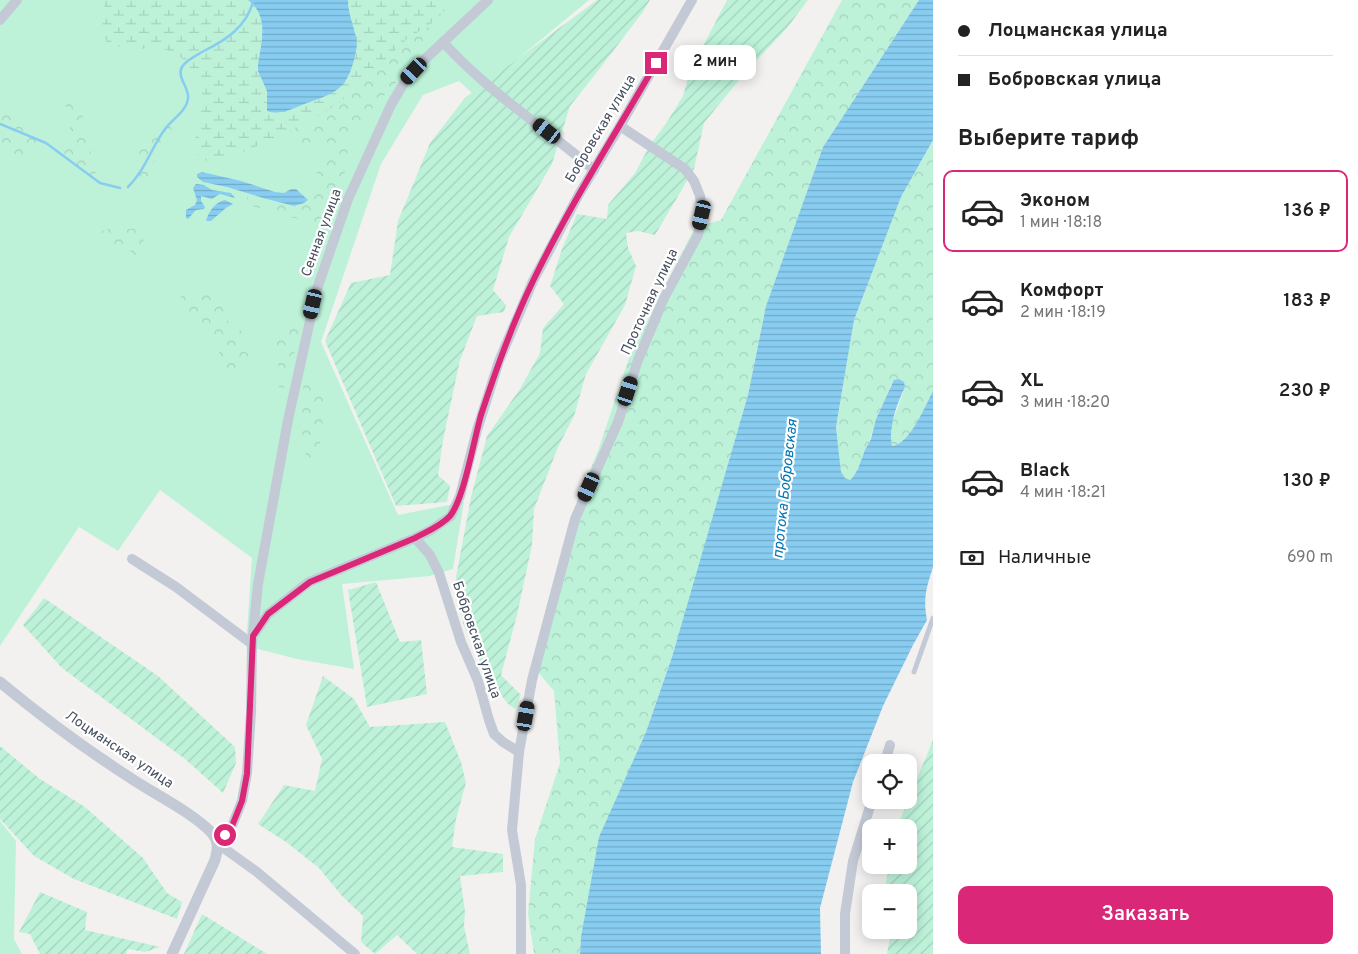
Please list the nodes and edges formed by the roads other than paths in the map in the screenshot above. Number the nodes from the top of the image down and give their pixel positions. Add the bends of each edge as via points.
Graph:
1 (17, 0) edge
2 (488, 0) edge
3 (692, 0) edge
4 (0, 20) edge
5 (443, 42) junction
6 (620, 126) junction
7 (594, 170) junction
8 (415, 538) junction
9 (132, 559) dead end
10 (933, 618) edge
11 (253, 640) junction
12 (914, 672) dead end
13 (0, 682) edge
14 (890, 745) dead end
15 (519, 752) junction
16 (887, 754) edge
17 (869, 809) edge
18 (218, 844) junction
19 (172, 954) edge
20 (355, 954) edge
21 (521, 954) edge
22 (845, 954) edge

1 - 4 street
2 - 5 street, Сенная улица
3 - 6 street, Бобровская улица
5 - 7 street via 505,100
5 - 11 street, Сенная улица via 405,81 391,105 348,199 317,289 288,420 258,584
6 - 7 street, Бобровская улица
6 - 15 street, Проточная улица via 685,169 700,196 702,215 698,235 664,298 638,360 618,422 575,519 532,680
7 - 8 street, Бобровская улица via 533,281 499,361 476,430 460,496 450,516
8 - 11 street, Бобровская улица via 310,582 268,614
8 - 15 street, Бобровская улица via 430,555 439,573 494,734
9 - 11 street
10 - 12 lane
11 - 18 street via 247,774 242,801 232,826
13 - 18 street, Лоцманская улица via 101,759 196,819 212,833
14 - 16 street
15 - 21 street via 512,830 521,885
17 - 22 street via 853,861 845,914
18 - 19 street via 210,874
18 - 20 street, Лоцманская улица via 257,872

